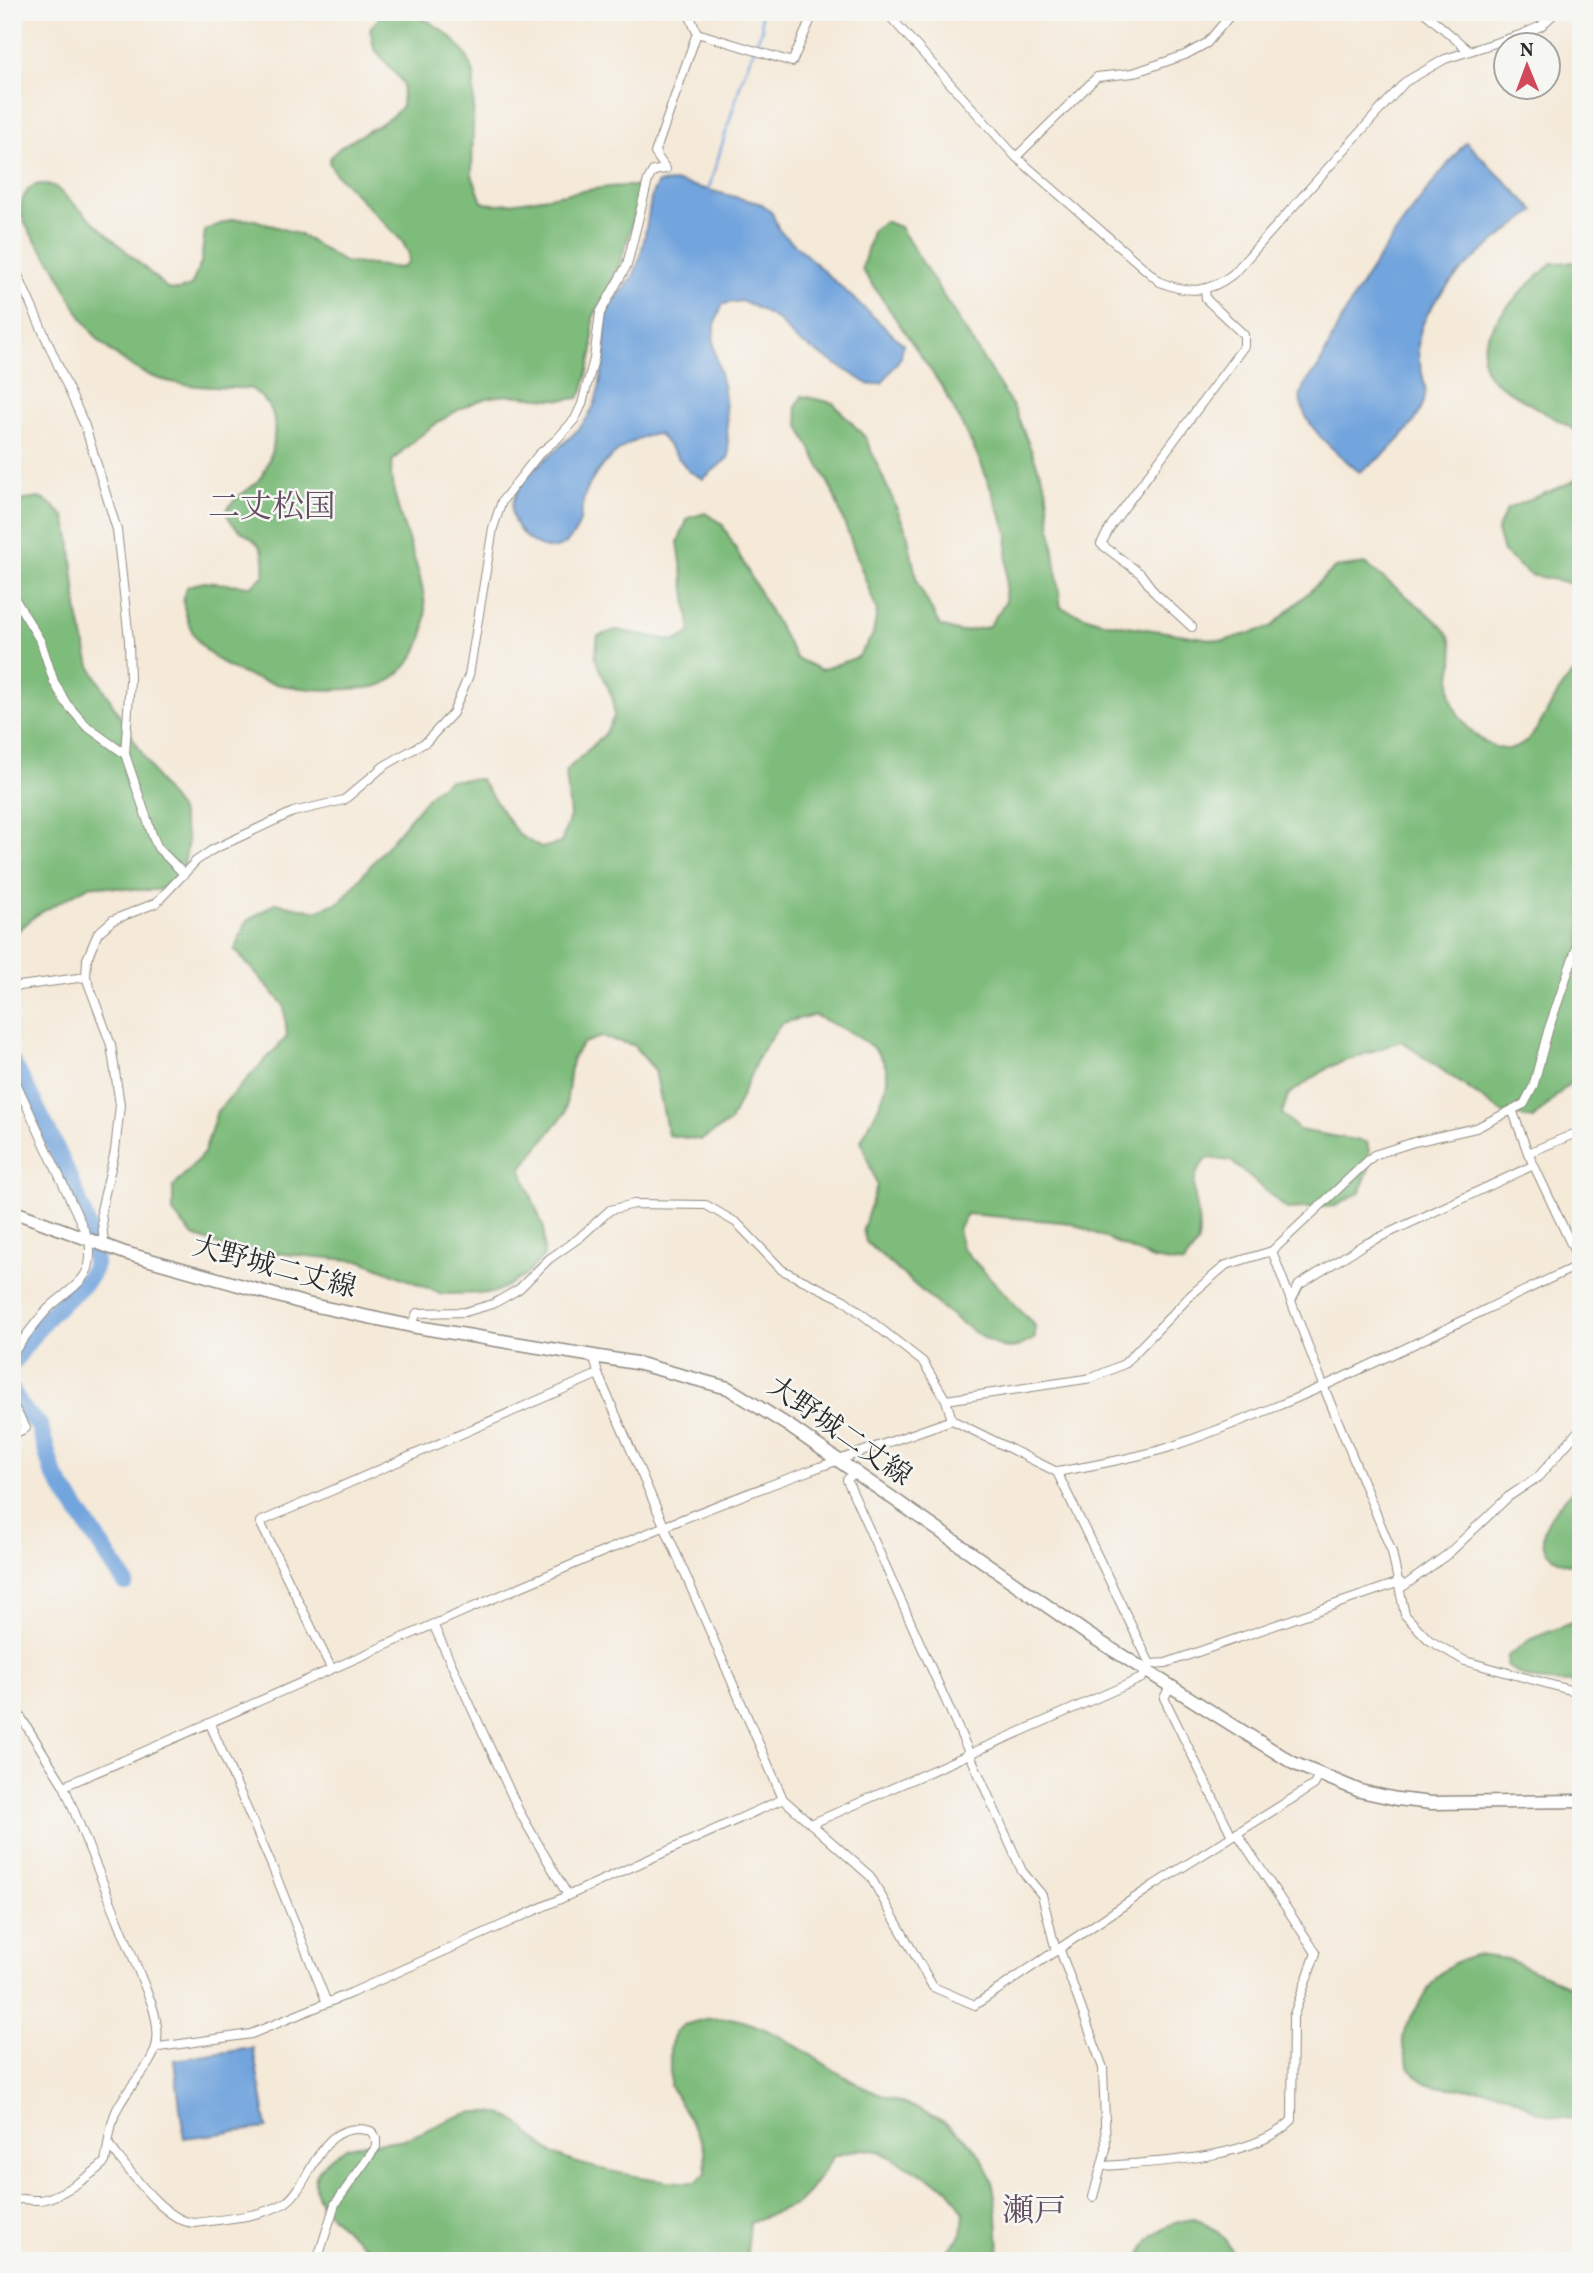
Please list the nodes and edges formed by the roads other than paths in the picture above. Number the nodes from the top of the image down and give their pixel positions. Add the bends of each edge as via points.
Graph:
1 (688, 12) edge
2 (814, 12) edge
3 (886, 12) edge
4 (1233, 12) edge
5 (1424, 12) edge
6 (1556, 12) edge
7 (697, 33) junction
8 (1468, 50) junction
9 (1016, 157) junction
10 (12, 262) edge
11 (1205, 289) junction
12 (12, 594) edge
13 (1192, 627) dead end
14 (125, 754) junction
15 (184, 874) junction
16 (1581, 934) edge
17 (86, 977) junction
18 (12, 986) edge
19 (12, 1074) edge
20 (1513, 1112) junction
21 (1581, 1131) edge
22 (1528, 1153) junction
23 (1534, 1165) junction
24 (12, 1211) edge
25 (89, 1240) junction
26 (104, 1245) junction
27 (1272, 1251) junction
28 (1581, 1264) edge
29 (1292, 1299) junction
30 (411, 1326) junction
31 (12, 1354) edge
32 (594, 1356) junction
33 (598, 1374) junction
34 (1322, 1385) junction
35 (946, 1400) junction
36 (12, 1404) edge
37 (951, 1419) junction
38 (1581, 1428) edge
39 (12, 1435) edge
40 (839, 1460) junction
41 (855, 1471) junction
42 (1058, 1472) junction
43 (664, 1526) junction
44 (1400, 1582) junction
45 (433, 1624) junction
46 (331, 1668) junction
47 (1148, 1668) junction
48 (1170, 1687) junction
49 (1581, 1692) edge
50 (12, 1703) edge
51 (210, 1724) junction
52 (972, 1755) junction
53 (1319, 1776) junction
54 (64, 1786) junction
55 (783, 1799) junction
56 (1581, 1801) edge
57 (811, 1824) junction
58 (1234, 1835) junction
59 (567, 1894) junction
60 (1058, 1950) junction
61 (327, 2003) junction
62 (159, 2047) junction
63 (109, 2145) junction
64 (1102, 2166) junction
65 (1093, 2197) dead end
66 (12, 2202) edge
67 (317, 2261) edge

1 - 7 street
2 - 7 street via 792,62
3 - 9 street
4 - 9 street via 1207,43 1185,55 1133,73 1097,77
5 - 8 street
6 - 8 street via 1523,34
7 - 15 street via 656,153 666,169 653,171 648,180 627,265 600,313 582,404 575,419 539,454 502,501 493,528 469,675 453,713 426,742 384,765 344,800 283,817 212,850
8 - 11 street via 1405,82 1233,274 1220,285
9 - 11 street via 1160,282 1180,290
10 - 14 street via 85,426 117,530 129,640
11 - 13 street via 1206,299 1244,335 1244,346 1101,544 1141,574
12 - 14 street via 41,642 66,703 86,726
14 - 15 street via 158,848
15 - 17 street via 156,903 104,927 87,959
16 - 20 street via 1533,1087 1524,1104
17 - 18 street
17 - 26 street via 111,1045 120,1105 101,1210
19 - 25 street
20 - 22 street
20 - 27 street via 1476,1128 1374,1155
21 - 22 street
22 - 23 street
23 - 28 street
23 - 29 street via 1363,1245 1299,1285
24 - 25 main road, 大野城二丈線
25 - 26 main road, 大野城二丈線
25 - 31 street via 92,1258 88,1270
26 - 30 main road, 大野城二丈線 via 307,1304
27 - 29 street
27 - 35 street via 1226,1265 1124,1364 1108,1373
28 - 34 street
29 - 34 street
30 - 32 main road, 大野城二丈線
30 - 35 street via 417,1312 466,1312 519,1289 610,1210 634,1204 706,1205 737,1223 782,1270 844,1300 923,1362
32 - 33 street
32 - 40 main road, 大野城二丈線 via 728,1388
33 - 43 street
33 - 46 street via 260,1522
34 - 42 street via 1166,1448
34 - 44 street via 1376,1510
35 - 37 street
36 - 39 street via 26,1429
37 - 40 street
37 - 42 street
38 - 44 street via 1538,1477 1496,1507 1427,1571 1404,1586
40 - 41 main road, 大野城二丈線
40 - 43 street
41 - 47 main road, 大野城二丈線 via 1032,1597
41 - 52 street via 847,1480
42 - 47 street
43 - 45 street
43 - 55 street
44 - 47 street
44 - 49 street via 1405,1615 1447,1653 1491,1670
45 - 46 street
45 - 59 street via 519,1811
46 - 51 street
47 - 48 main road, 大野城二丈線
47 - 52 street via 1142,1678
48 - 53 main road, 大野城二丈線
48 - 58 street via 1164,1698
50 - 54 street
51 - 54 street
51 - 61 street
52 - 57 street
52 - 60 street via 1022,1871 1042,1895
53 - 56 main road, 大野城二丈線 via 1360,1791 1433,1803
53 - 58 street via 1314,1785
54 - 62 street via 151,2002
55 - 57 street
55 - 59 street
57 - 60 street via 870,1876 933,1987 975,2005
58 - 60 street
58 - 64 street via 1316,1953 1293,2017 1292,2120 1257,2142 1204,2157
59 - 61 street
60 - 64 street via 1103,2068 1106,2149
61 - 62 street via 251,2034
62 - 63 street via 118,2108
63 - 66 street via 106,2162 78,2183 40,2200 20,2197
63 - 67 street via 171,2215 187,2223 284,2204 300,2187 314,2158 334,2139 355,2130 371,2132 376,2147 335,2204
64 - 65 street

